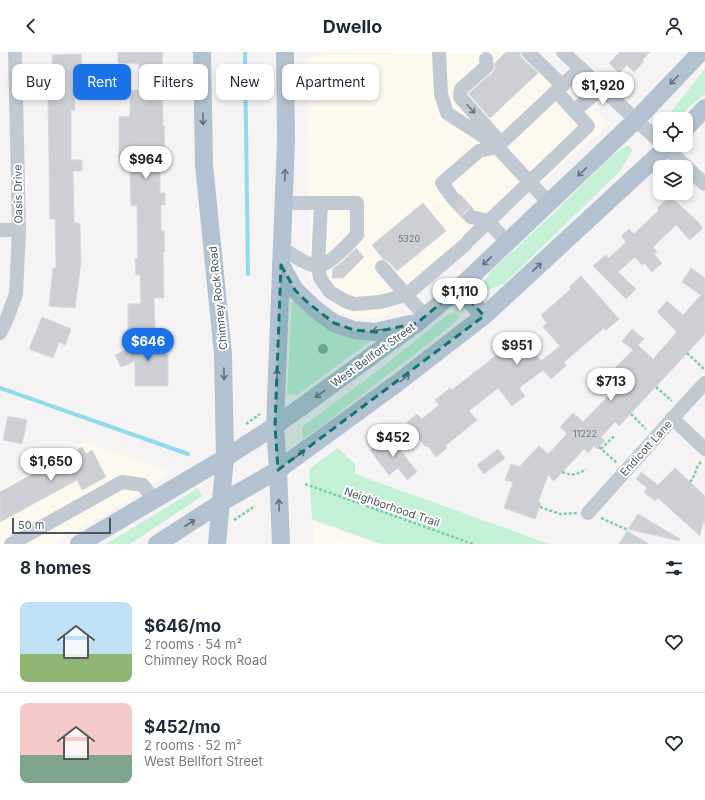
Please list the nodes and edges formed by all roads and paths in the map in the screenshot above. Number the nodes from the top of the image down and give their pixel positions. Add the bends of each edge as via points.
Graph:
1 (15, 52) edge
2 (202, 52) edge
3 (285, 52) edge
4 (440, 52) edge
5 (528, 52) edge
6 (563, 52) edge
7 (701, 52) edge
8 (490, 55) edge
9 (581, 68) junction
10 (559, 88) junction
11 (602, 88) junction
12 (441, 94) junction
13 (705, 108) edge
14 (574, 111) junction
15 (636, 120) junction
16 (693, 121) edge
17 (653, 135) edge
18 (499, 145) junction
19 (658, 152) edge
20 (672, 152) edge
21 (529, 182) junction
22 (705, 184) edge
23 (452, 198) tunnel mouth
24 (549, 202) junction
25 (284, 203) junction
26 (321, 203) junction
27 (470, 217) tunnel mouth
28 (488, 221) junction
29 (0, 230) edge
30 (19, 230) junction
31 (507, 242) junction
32 (281, 256) junction
33 (318, 266) junction
34 (382, 267) dead end
35 (459, 288) junction
36 (406, 295) junction
37 (484, 316) junction
38 (421, 319) junction
39 (0, 333) edge
40 (687, 353) dead end
41 (705, 370) edge
42 (705, 383) edge
43 (656, 387) dead end
44 (261, 414) dead end
45 (631, 414) dead end
46 (677, 414) junction
47 (246, 424) dead end
48 (275, 426) junction
49 (615, 435) dead end
50 (655, 438) junction
51 (705, 448) edge
52 (225, 458) junction
53 (705, 459) edge
54 (586, 469) dead end
55 (278, 470) junction
56 (626, 471) junction
57 (562, 472) dead end
58 (690, 482) dead end
59 (305, 484) dead end
60 (154, 500) junction
61 (222, 502) junction
62 (255, 506) dead end
63 (540, 507) dead end
64 (588, 513) junction
65 (234, 520) dead end
66 (628, 530) dead end
67 (11, 544) edge
68 (79, 544) edge
69 (157, 544) edge
70 (217, 544) edge
71 (281, 544) edge
72 (473, 544) edge

1 - 30 street, Oasis Drive
2 -> 52 main road, Chimney Rock Road via 204,165 224,354
25 -> 3 main road
4 - 12 street
5 - 10 street
6 - 9 street
7 -> 15 main road, West Bellfort Street
8 - 12 street
8 -> 18 street via 487,66 461,89 460,97
9 - 10 street
9 - 11 street
10 - 14 street
10 - 18 street
11 - 14 street
11 - 15 street
12 - 18 street via 448,113 484,138
13 - 16 main road
14 - 21 street via 588,126
15 - 17 street
15 -> 24 main road, West Bellfort Street
18 - 21 street
18 - 23 street via 479,151 442,183
37 -> 19 main road
20 - 22 street
21 - 24 street
21 - 28 street
24 - 31 main road, West Bellfort Street
25 - 26 street
25 - 32 main road
26 - 33 street
26 - 33 street via 357,203 357,235 330,261
27 - 28 street
28 - 31 street
28 - 36 street
29 - 30 street
30 - 39 street, Oasis Drive via 16,294
31 -> 35 main road, West Bellfort Street
32 - 33 street via 294,257
38 -> 32 main road via 375,332 354,330 334,323 295,290
48 -> 32 main road
33 - 36 street via 320,278 330,292 354,304 380,302
34 - 36 street
35 - 37 main road
35 - 38 main road, West Bellfort Street
36 - 38 street
55 -> 37 main road
38 -> 48 main road, West Bellfort Street
40 - 41 path
42 - 46 street, Endicott Lane
43 - 46 path
44 - 47 path
45 - 50 path
46 - 50 street, Endicott Lane
46 - 51 street
48 - 52 main road, West Bellfort Street
48 - 55 main road
49 - 56 path via 600,448
50 - 56 street, Endicott Lane
52 - 60 main road, West Bellfort Street
52 - 61 main road, Chimney Rock Road
53 - 58 path via 696,469
54 - 57 path via 575,475
55 - 61 main road
71 -> 55 main road
56 - 64 street, Endicott Lane
59 - 72 path, Neighborhood Trail
60 - 67 street via 143,485 122,482
60 - 68 main road, West Bellfort Street
69 -> 61 main road
61 - 70 main road, Chimney Rock Road
62 - 65 path
63 - 64 path via 560,514
64 - 66 path

